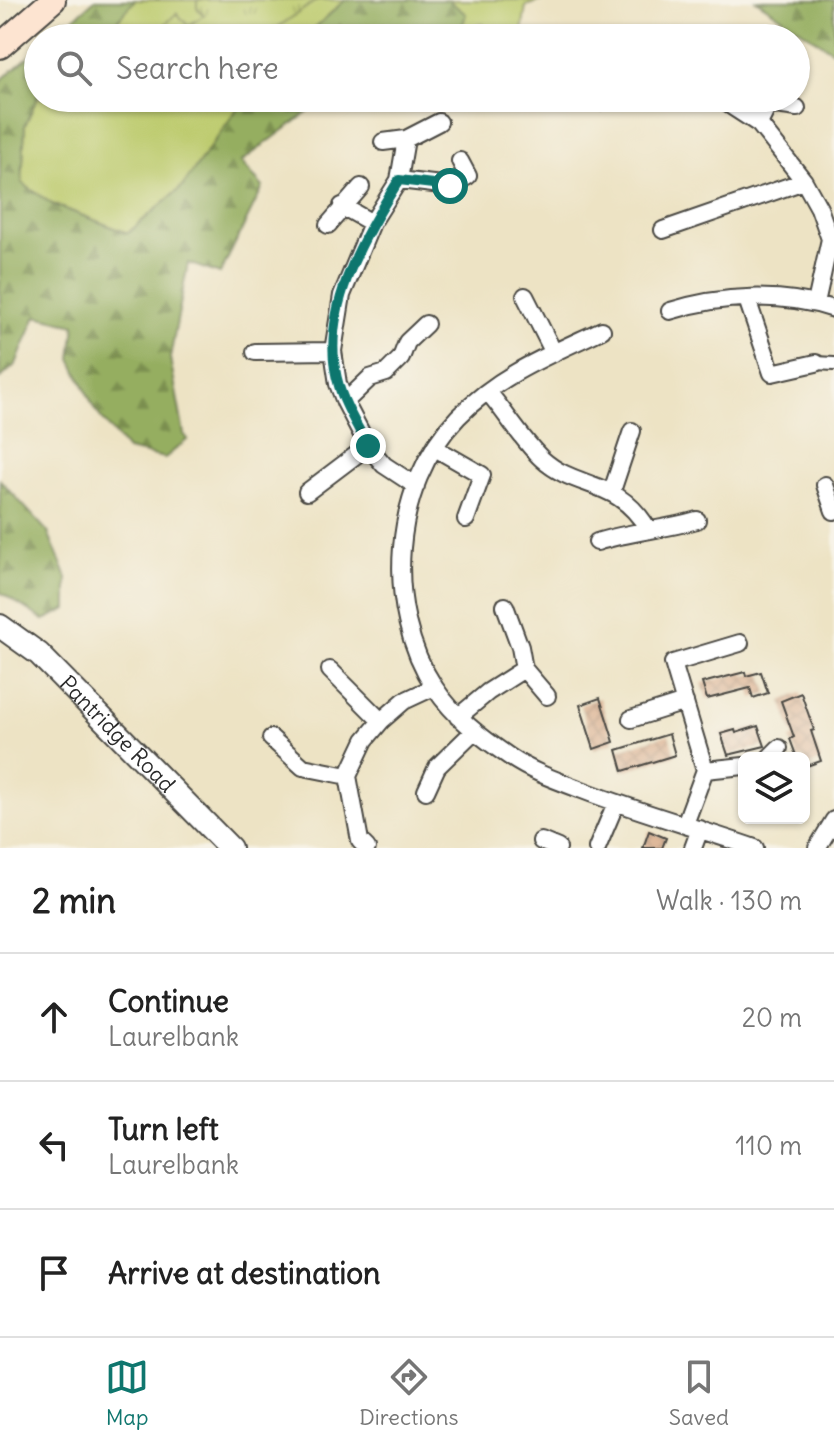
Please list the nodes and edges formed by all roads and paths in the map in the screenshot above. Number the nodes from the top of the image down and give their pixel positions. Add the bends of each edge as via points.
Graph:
1 (53, 0) edge
2 (25, 24) edge
3 (24, 25) edge
4 (0, 46) edge
5 (741, 112) edge
6 (765, 112) edge
7 (439, 122) dead end
8 (759, 124) junction
9 (406, 139) junction
10 (383, 142) dead end
11 (460, 161) dead end
12 (399, 180) junction
13 (804, 181) junction
14 (361, 187) dead end
15 (342, 206) junction
16 (372, 223) junction
17 (328, 225) dead end
18 (663, 230) dead end
19 (832, 240) edge
20 (525, 296) dead end
21 (747, 299) junction
22 (816, 303) junction
23 (834, 309) edge
24 (426, 324) dead end
25 (685, 325) dead end
26 (333, 351) junction
27 (255, 352) dead end
28 (597, 352) dead end
29 (554, 353) junction
30 (816, 363) joint
31 (834, 364) edge
32 (488, 392) junction
33 (345, 402) junction
34 (632, 431) dead end
35 (368, 446) junction
36 (435, 448) junction
37 (825, 485) dead end
38 (416, 486) junction
39 (612, 491) junction
40 (307, 492) dead end
41 (834, 511) edge
42 (466, 519) dead end
43 (697, 520) dead end
44 (648, 529) junction
45 (597, 542) dead end
46 (505, 606) dead end
47 (0, 626) edge
48 (740, 643) dead end
49 (524, 669) junction
50 (330, 670) dead end
51 (434, 687) junction
52 (547, 696) dead end
53 (685, 702) junction
54 (458, 717) junction
55 (631, 719) dead end
56 (381, 721) junction
57 (474, 731) junction
58 (271, 738) dead end
59 (738, 767) edge
60 (705, 770) junction
61 (348, 776) junction
62 (426, 791) dead end
63 (616, 803) junction
64 (834, 820) edge
65 (693, 826) junction
66 (541, 841) dead end
67 (230, 848) edge
68 (367, 848) edge
69 (558, 848) edge
70 (597, 848) edge
71 (693, 848) edge
72 (755, 848) edge
73 (817, 848) edge

1 - 2 main road
3 - 4 main road
5 - 8 street
6 - 8 street
7 - 9 street
8 - 13 street
9 - 10 street
9 - 12 street
11 - 12 street via 468,176 450,186
12 - 16 street
13 - 18 street
13 - 19 street
14 - 15 street
15 - 16 street
15 - 17 street
16 - 26 street via 342,295
19 - 22 street
20 - 29 street
21 - 22 street
21 - 25 street via 676,310
21 - 30 street via 772,373
22 - 23 street
24 - 33 street via 386,373 370,378
26 - 27 street
26 - 33 street
28 - 29 street via 596,333
29 - 32 street via 517,369
30 - 31 street
32 - 36 street via 457,418
32 - 39 street via 542,459
33 - 35 street
34 - 39 street
35 - 38 street via 384,465
35 - 40 street
36 - 38 street
36 - 42 street via 482,475
37 - 41 street
38 - 51 street via 399,561 412,638
39 - 44 street via 638,512
43 - 44 street
44 - 45 street
46 - 49 street
47 - 67 street, Pantridge Road via 39,654
48 - 53 street via 673,663
49 - 52 street
49 - 54 street
50 - 56 street
51 - 54 street
51 - 56 street via 404,701
53 - 55 street
53 - 60 street
54 - 57 street
56 - 61 street
57 - 62 street via 437,767
57 - 63 street via 513,759
58 - 61 street via 303,767
59 - 60 street
60 - 65 street
61 - 68 street via 360,841
63 - 65 street
63 - 70 street
64 - 73 street
65 - 71 street
65 - 72 street
66 - 69 street

